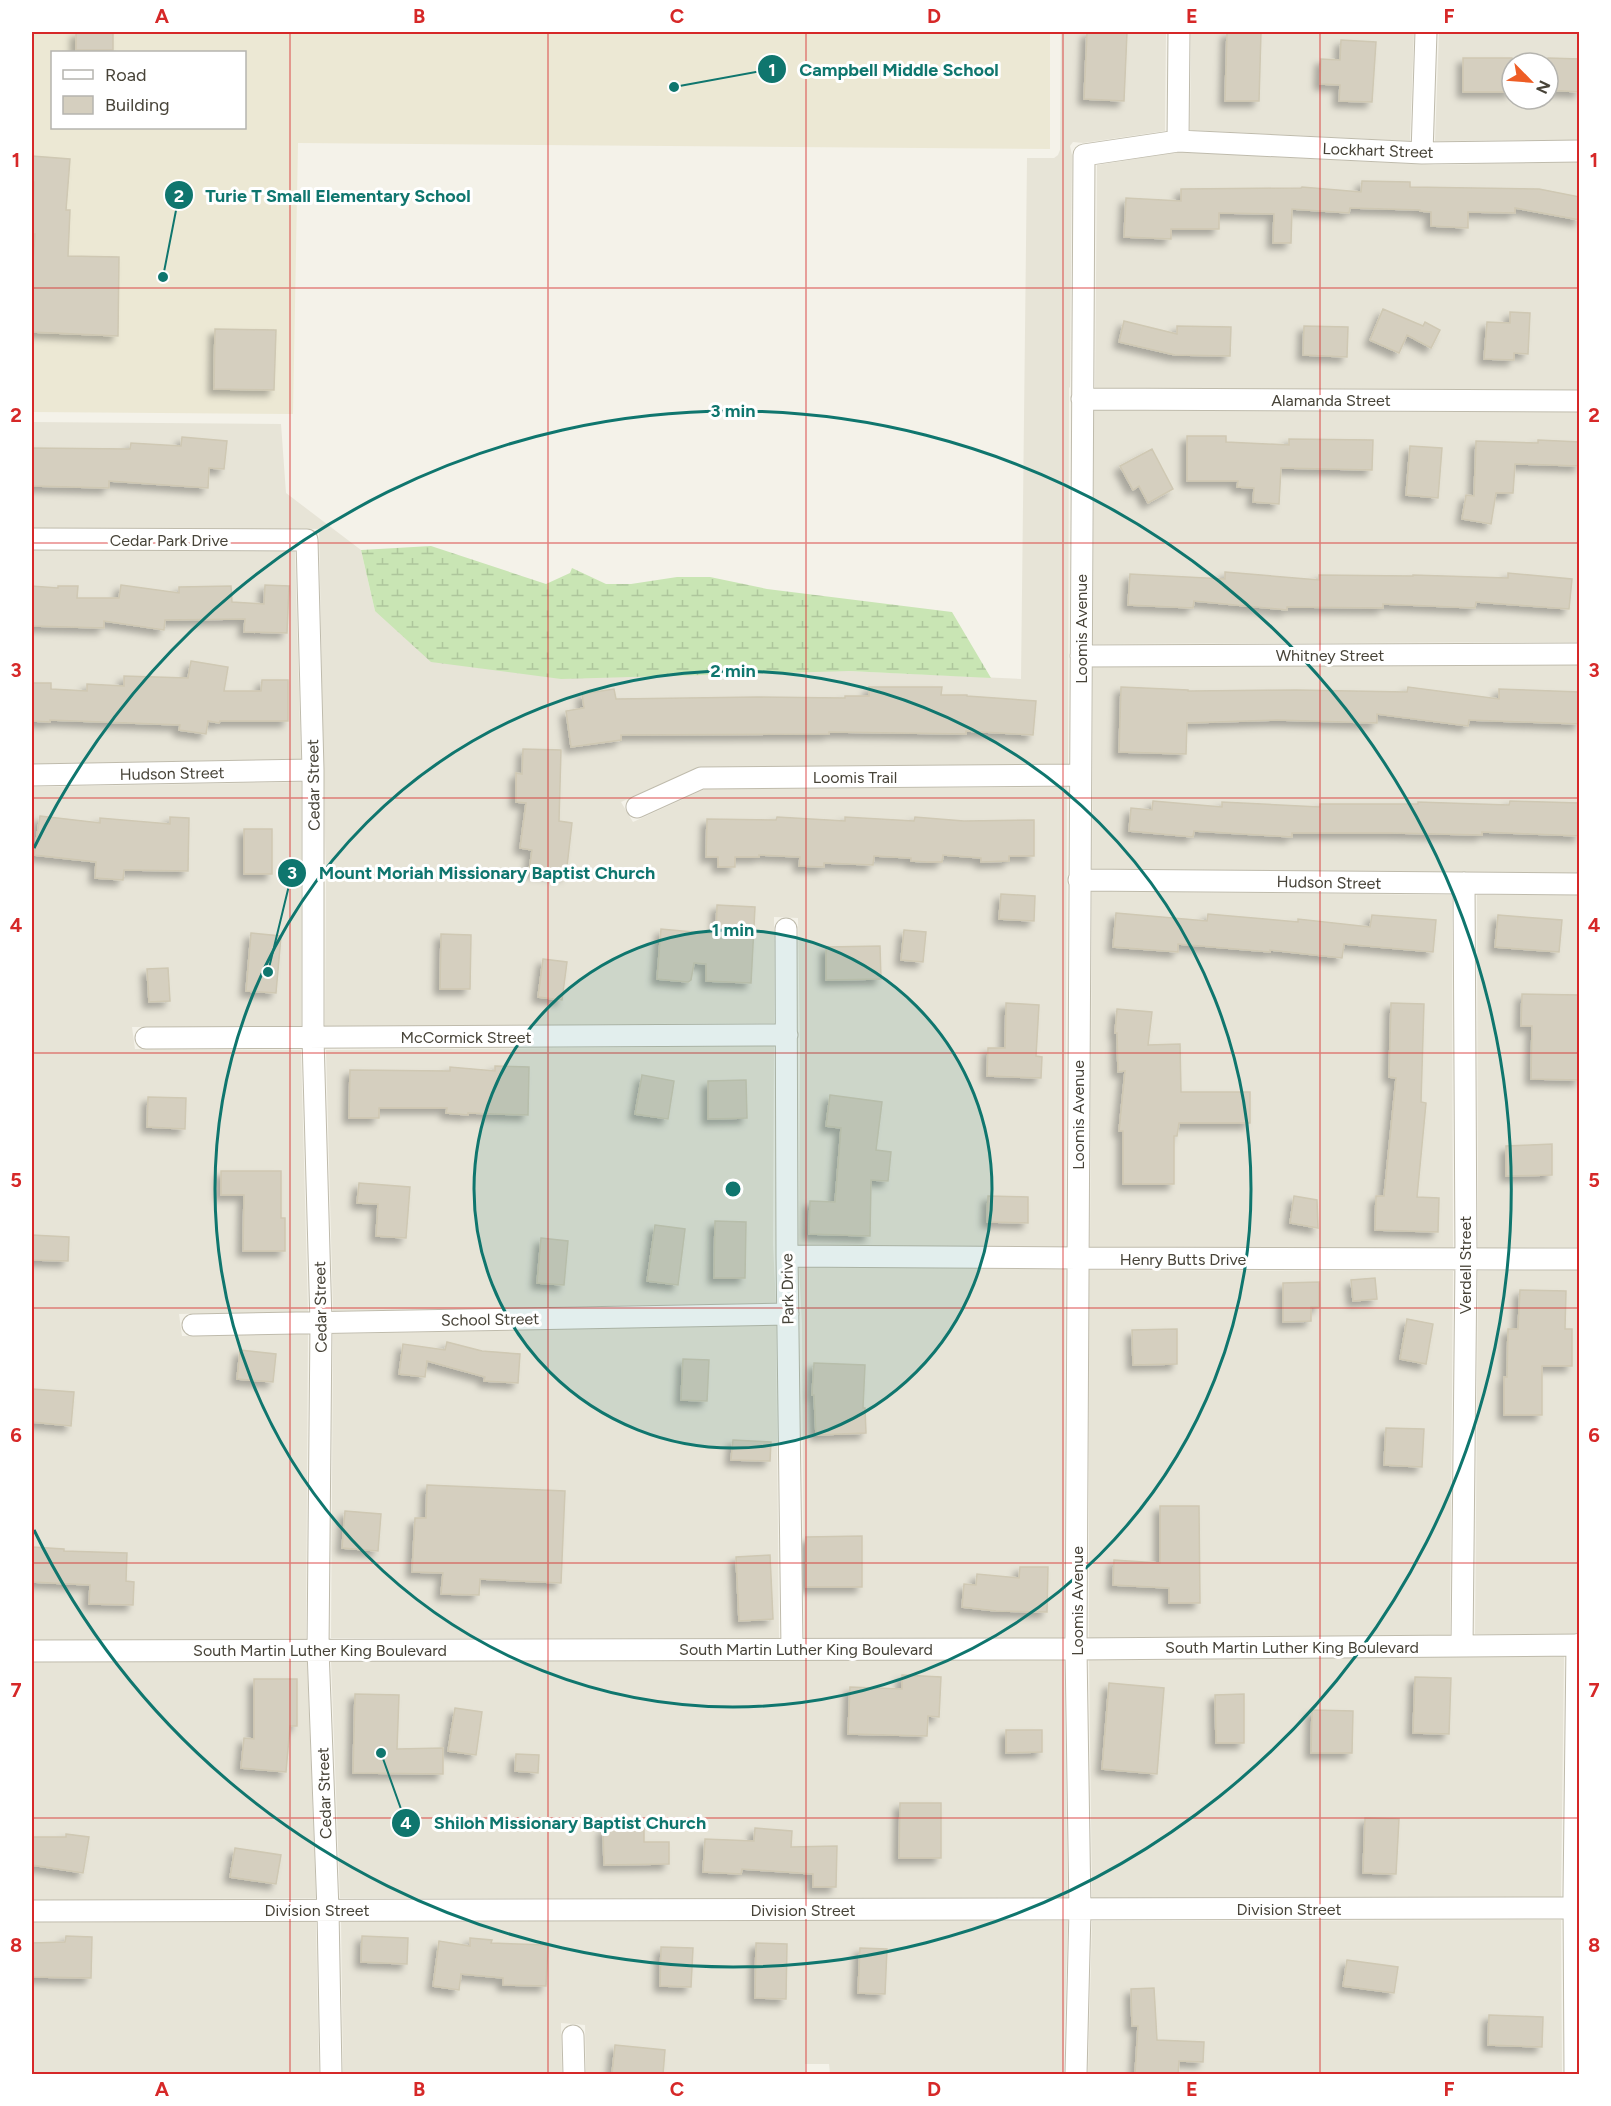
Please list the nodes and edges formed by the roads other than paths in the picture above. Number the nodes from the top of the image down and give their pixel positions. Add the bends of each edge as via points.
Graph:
1 (1179, 32) edge
2 (1426, 32) edge
3 (1178, 141) junction
4 (1580, 151) edge
5 (1422, 153) junction
6 (1084, 155) joint
7 (1082, 399) junction
8 (1580, 401) edge
9 (32, 539) edge
10 (307, 540) joint
11 (1580, 654) edge
12 (1081, 656) junction
13 (313, 771) junction
14 (32, 775) edge
15 (1080, 775) junction
16 (637, 807) dead end
17 (1079, 880) junction
18 (1464, 883) junction
19 (1580, 884) edge
20 (786, 929) dead end
21 (787, 1035) junction
22 (146, 1038) dead end
23 (313, 1038) junction
24 (787, 1256) junction
25 (1077, 1258) junction
26 (1580, 1259) edge
27 (1466, 1260) junction
28 (788, 1314) junction
29 (321, 1323) junction
30 (193, 1325) dead end
31 (1578, 1645) edge
32 (1462, 1646) junction
33 (792, 1649) junction
34 (1076, 1649) junction
35 (318, 1650) junction
36 (32, 1651) edge
37 (1574, 1908) junction
38 (328, 1910) junction
39 (1080, 1910) junction
40 (32, 1911) edge
41 (573, 2036) dead end
42 (331, 2074) edge
43 (574, 2074) edge
44 (1076, 2074) edge
45 (1575, 2074) edge

1 - 3 street
2 - 5 street
3 - 5 street, Lockhart Street
3 - 6 street, Lockhart Street
4 - 5 street, Lockhart Street
6 - 7 street, Loomis Avenue
7 - 8 street, Alamanda Street
7 - 12 street, Loomis Avenue
9 - 10 street, Cedar Park Drive
10 - 13 street, Cedar Street
11 - 12 street, Whitney Street
12 - 15 street, Loomis Avenue
13 - 14 street, Hudson Street
13 - 23 street, Cedar Street
15 - 16 street, Loomis Trail via 701,778
15 - 17 street, Loomis Avenue
17 - 18 street, Hudson Street
17 - 25 street, Loomis Avenue
18 - 19 street, Hudson Street
18 - 27 street, Verdell Street
20 - 21 street, Park Drive
21 - 23 street, McCormick Street
21 - 24 street, Park Drive
22 - 23 street, McCormick Street
23 - 29 street, Cedar Street
24 - 25 street, Henry Butts Drive
24 - 28 street, Park Drive
25 - 27 street, Henry Butts Drive
25 - 34 street, Loomis Avenue
26 - 27 street, Henry Butts Drive
27 - 32 street, Verdell Street
28 - 29 street, School Street
28 - 33 street, Park Drive
29 - 30 street, School Street
29 - 35 street, Cedar Street
31 - 32 street, South Martin Luther King Boulevard
31 - 37 street
32 - 34 street, South Martin Luther King Boulevard
33 - 34 street, South Martin Luther King Boulevard
33 - 35 street, South Martin Luther King Boulevard
34 - 39 street, Loomis Avenue
35 - 36 street, South Martin Luther King Boulevard
35 - 38 street, Cedar Street
37 - 39 street, Division Street
37 - 45 street
38 - 39 street, Division Street
38 - 40 street, Division Street
38 - 42 street, Cedar Street
39 - 44 street, Loomis Avenue
41 - 43 street

